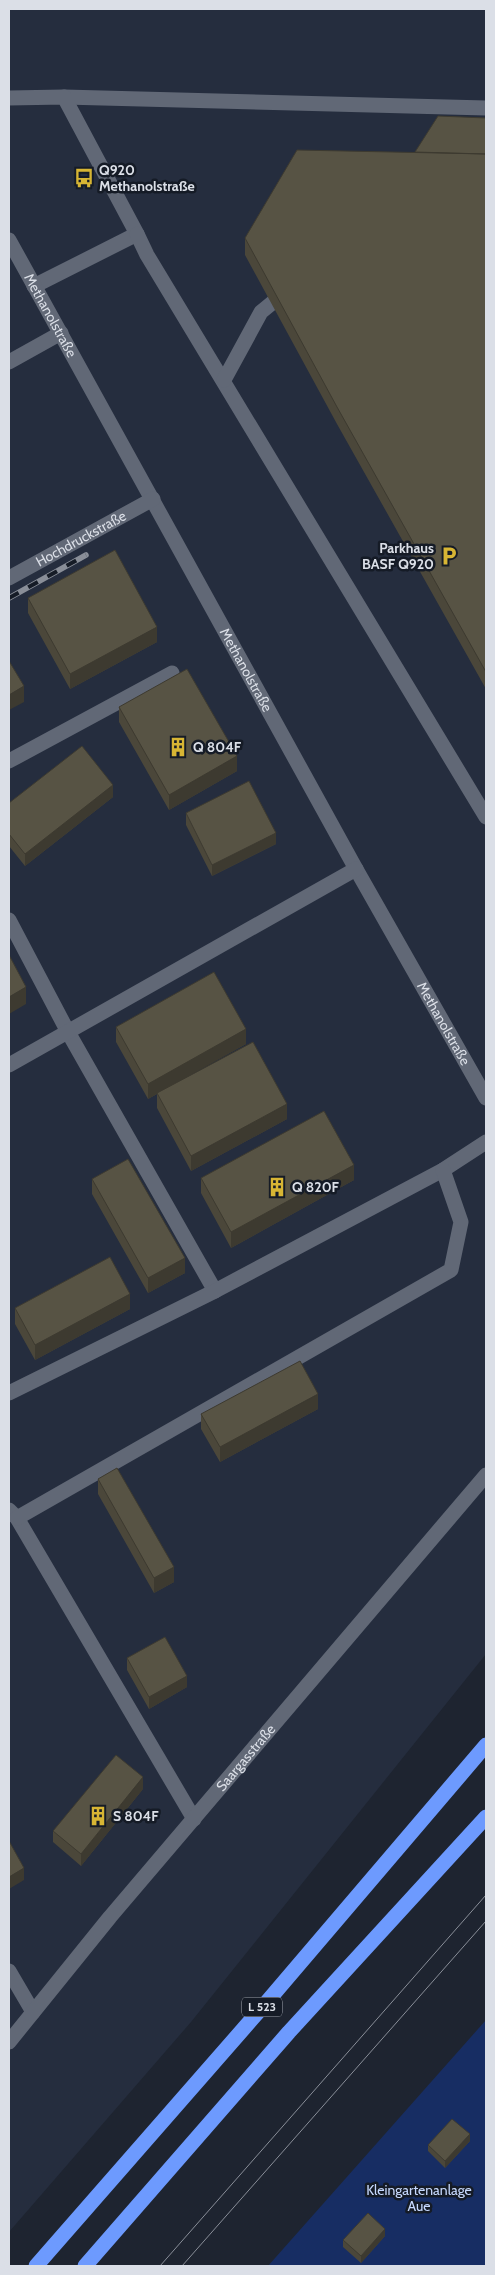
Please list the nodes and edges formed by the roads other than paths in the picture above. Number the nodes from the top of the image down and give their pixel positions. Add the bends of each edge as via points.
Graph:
1 (64, 97) junction
2 (9, 98) edge
3 (486, 108) edge
4 (137, 234) junction
5 (9, 240) edge
6 (34, 286) junction
7 (297, 288) edge
8 (61, 332) junction
9 (9, 362) edge
10 (224, 380) junction
11 (153, 499) junction
12 (9, 578) edge
13 (172, 673) dead end
14 (9, 761) edge
15 (486, 817) edge
16 (356, 869) junction
17 (9, 920) edge
18 (68, 1032) junction
19 (9, 1065) edge
20 (486, 1098) edge
21 (486, 1142) edge
22 (442, 1170) junction
23 (215, 1291) junction
24 (9, 1393) edge
25 (486, 1476) edge
26 (13, 1514) edge
27 (486, 1745) edge
28 (486, 1817) edge
29 (194, 1819) junction
30 (9, 1972) edge
31 (33, 2012) junction
32 (9, 2042) edge
33 (36, 2266) edge
34 (84, 2266) edge

1 - 2 street
1 - 3 street
1 - 4 street
4 - 6 street
4 - 10 street
5 - 6 street, Methanolstraße
6 - 8 street, Methanolstraße
7 - 10 street via 262,312
8 - 9 street
8 - 11 street, Methanolstraße
10 - 15 street
11 - 12 street, Hochdruckstraße
11 - 16 street, Methanolstraße
13 - 14 street
16 - 18 street
16 - 20 street, Methanolstraße
17 - 18 street
18 - 19 street
18 - 23 street
21 - 22 street
22 - 23 street
22 - 26 street via 461,1222 451,1270
23 - 24 street
25 - 29 street, Saargasstraße
26 - 29 street
27 - 33 highway, L 523
28 - 34 highway, L 523 via 289,2032
29 - 31 street, Saargasstraße
30 - 31 street
31 - 32 street, Saargasstraße

